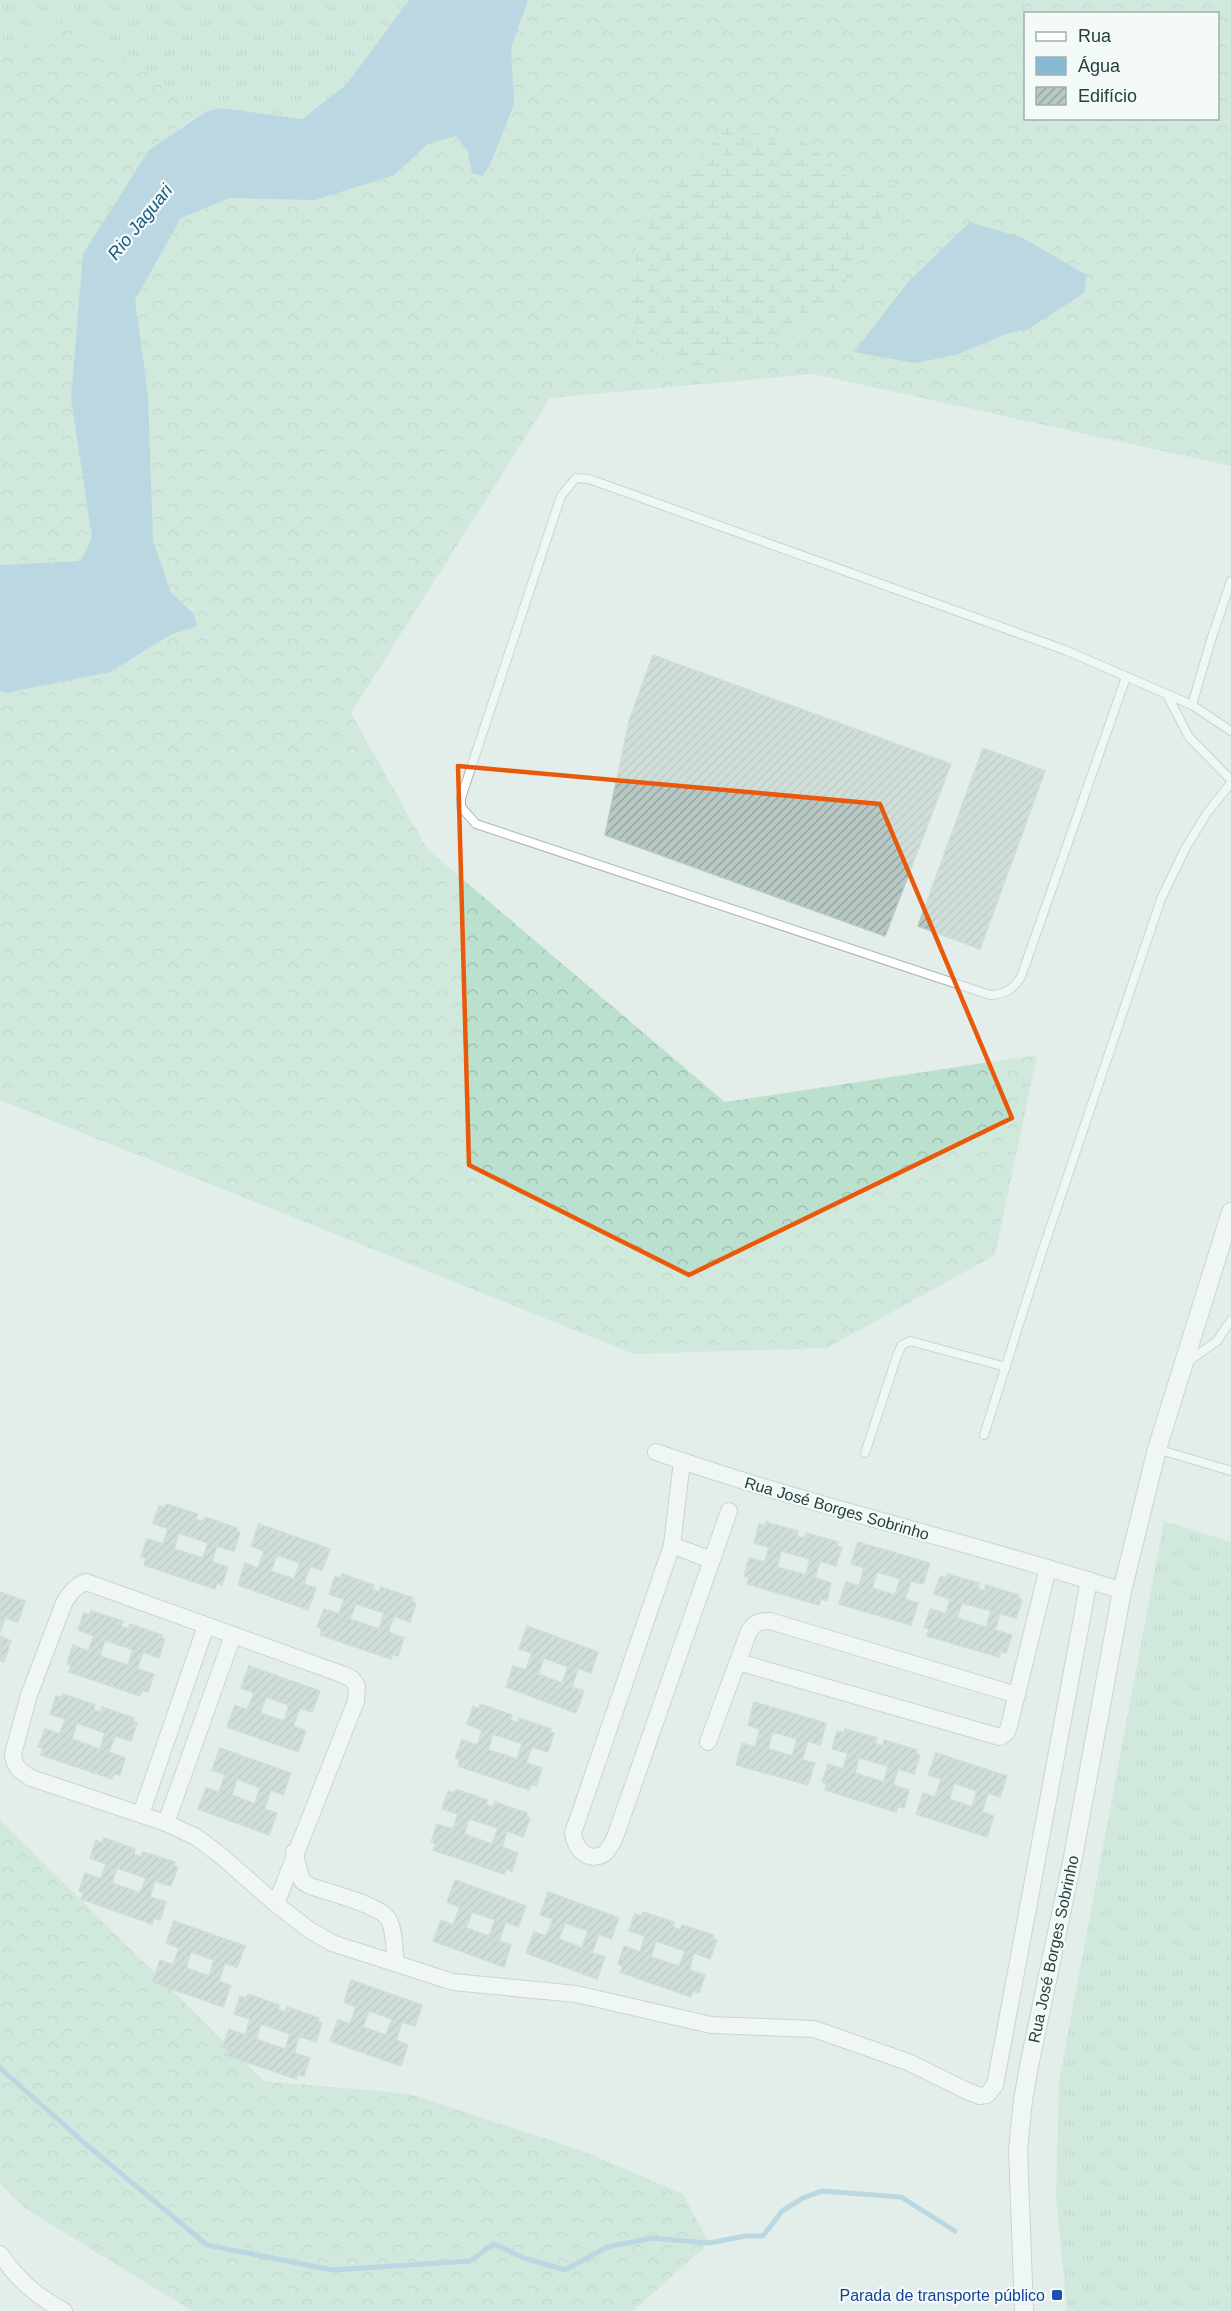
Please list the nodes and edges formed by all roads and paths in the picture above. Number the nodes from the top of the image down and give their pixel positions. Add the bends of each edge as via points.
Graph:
1 (1231, 581) edge
2 (1126, 677) junction
3 (1167, 695) junction
4 (1192, 705) junction
5 (1231, 731) edge
6 (1231, 782) edge
7 (1231, 1212) edge
8 (1231, 1320) edge
9 (1183, 1365) junction
10 (1006, 1367) junction
11 (984, 1435) dead end
12 (1158, 1449) junction
13 (656, 1452) dead end
14 (865, 1453) dead end
15 (682, 1461) junction
16 (1231, 1471) edge
17 (729, 1511) dead end
18 (672, 1545) junction
19 (711, 1560) junction
20 (1048, 1568) junction
21 (1089, 1580) junction
22 (1122, 1591) junction
23 (206, 1626) junction
24 (233, 1635) junction
25 (738, 1662) junction
26 (1017, 1695) junction
27 (708, 1742) dead end
28 (141, 1814) junction
29 (166, 1823) junction
30 (294, 1852) junction
31 (276, 1904) junction
32 (396, 1962) junction
33 (0, 2254) edge
34 (8, 2276) edge
35 (64, 2311) edge
36 (1024, 2311) edge

1 - 4 lane
2 - 2 lane via 1054,646 589,479 576,478 561,496 464,787 461,807 476,824 990,995 1004,994 1021,977
2 - 3 lane
3 - 4 lane
3 - 6 lane via 1189,737
4 - 5 lane
6 - 10 lane via 1185,849 1161,899
7 - 9 street, Rua José Borges Sobrinho
8 - 9 lane via 1217,1341
9 - 12 street, Rua José Borges Sobrinho
10 - 11 lane
10 - 14 lane via 910,1341 902,1345
12 - 16 lane
12 - 22 street, Rua José Borges Sobrinho
13 - 15 street, Rua José Borges Sobrinho
15 - 18 street
15 - 20 street, Rua José Borges Sobrinho
17 - 19 street
18 - 19 street
18 - 19 street via 573,1833 574,1844 584,1854 606,1852 614,1840
20 - 21 street, Rua José Borges Sobrinho
20 - 26 street
21 - 22 street, Rua José Borges Sobrinho
21 - 32 street via 995,2085 987,2095 980,2096 908,2062 814,2029 711,2025 576,1994 453,1982
22 - 36 street, Rua José Borges Sobrinho via 1023,2100 1018,2149
23 - 24 street
23 - 28 street
23 - 28 street via 86,1582 78,1585 64,1603 29,1695 13,1754 19,1770 31,1778
24 - 29 street
24 - 30 street via 344,1675 357,1686 356,1701
25 - 26 street via 753,1625 770,1621
25 - 26 street via 1000,1737 1010,1726
25 - 27 street
28 - 29 street
29 - 31 street via 196,1837
30 - 31 street
30 - 32 street via 302,1881 378,1910 388,1918
31 - 32 street via 332,1943
33 - 34 street
34 - 35 street

